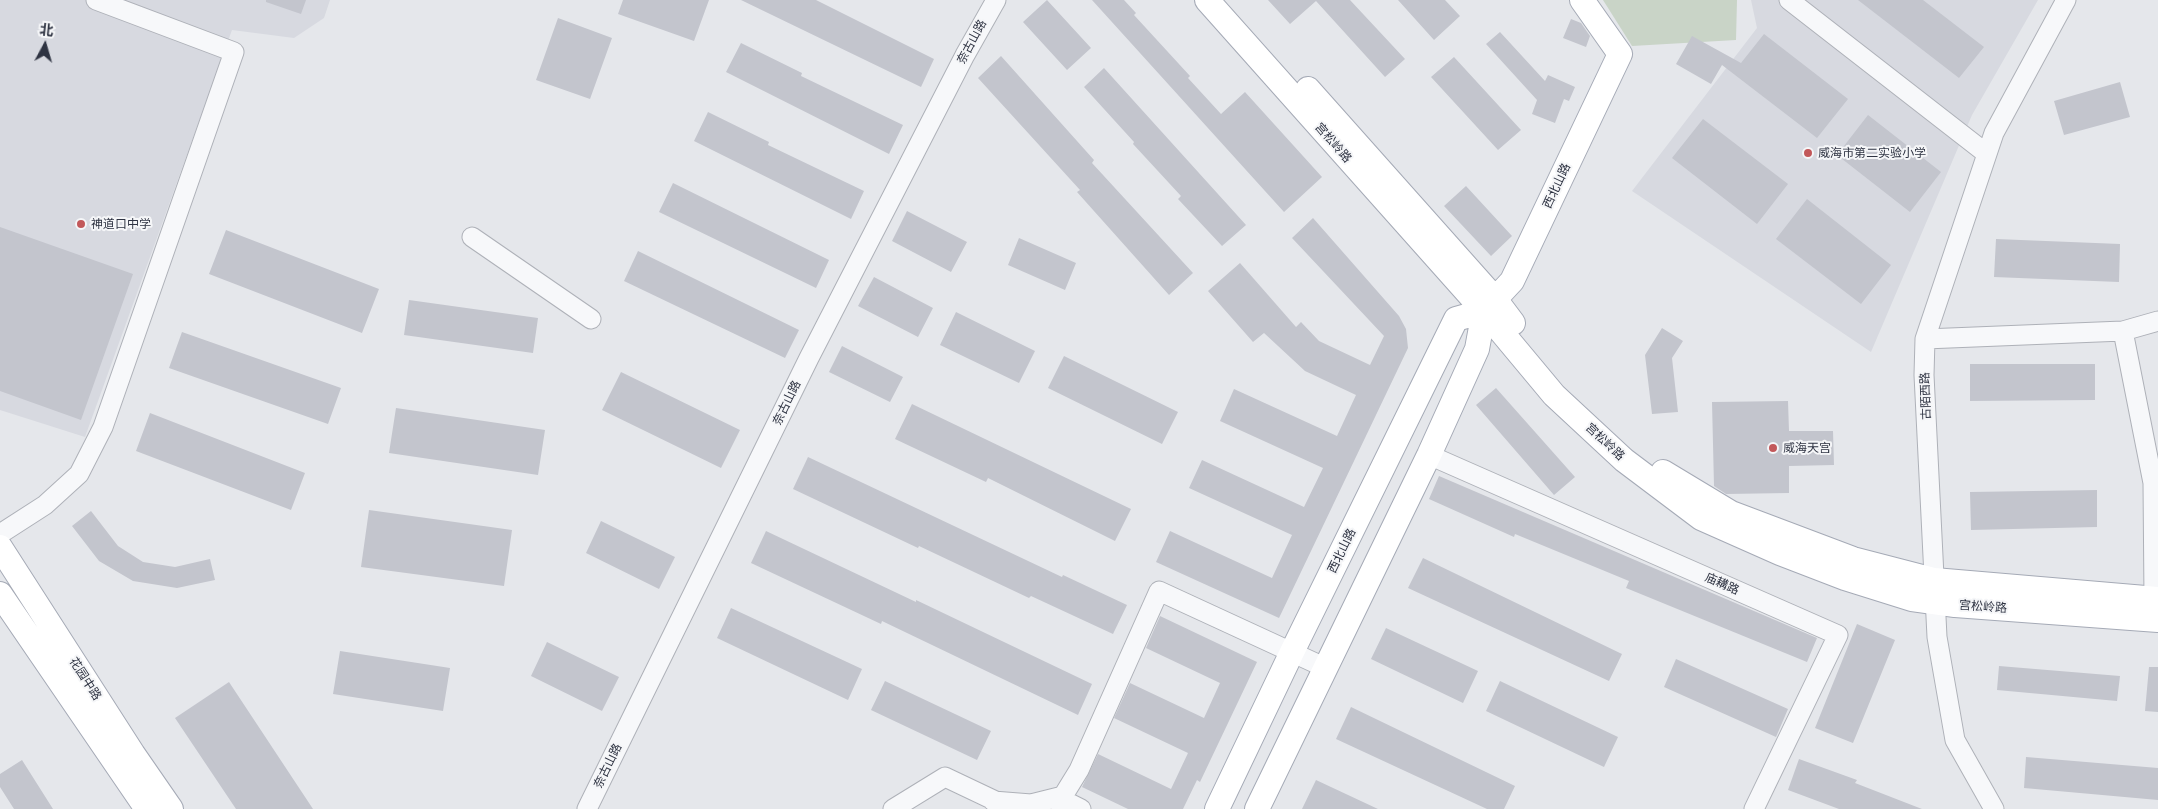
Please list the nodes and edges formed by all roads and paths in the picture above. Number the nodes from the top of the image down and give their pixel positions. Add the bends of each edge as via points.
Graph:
1 (96, 0) edge
2 (996, 0) edge
3 (1207, 0) edge
4 (1229, 0) edge
5 (1582, 0) edge
6 (1789, 0) edge
7 (2066, 0) edge
8 (1987, 154) junction
9 (472, 237) dead end
10 (1489, 305) junction
11 (591, 319) dead end
12 (2158, 321) edge
13 (2123, 331) junction
14 (1925, 339) junction
15 (2150, 429) edge
16 (1429, 454) junction
17 (0, 534) edge
18 (0, 547) edge
19 (1934, 580) junction
20 (0, 594) edge
21 (1935, 603) junction
22 (2157, 606) edge
23 (1292, 652) junction
24 (1326, 668) junction
25 (994, 801) junction
26 (594, 806) edge
27 (147, 809) edge
28 (171, 809) edge
29 (893, 809) edge
30 (1015, 809) edge
31 (1061, 809) edge
32 (1081, 809) edge
33 (1217, 809) edge
34 (1257, 809) edge
35 (1754, 809) edge
36 (1994, 809) edge

1 - 17 street via 234,52 103,427 79,474 45,504
2 - 26 street, 奈古山路 via 809,358
3 - 10 main road, 宫松岭路
4 - 10 main road
5 - 10 main road, 西北山路 via 1620,54 1512,281
6 - 8 street
7 - 8 street, 古陌西路 via 1994,132
8 - 14 street, 古陌西路
9 - 11 street
10 - 16 main road via 1477,349
10 - 19 main road via 1516,328 1622,448 1731,513 1852,559
10 - 21 main road, 宫松岭路 via 1554,395 1624,460 1701,518 1844,578
10 - 23 main road, 西北山路 via 1456,319
12 - 13 street
13 - 14 street
13 - 15 street
14 - 19 street, 古陌西路
15 - 22 street
16 - 24 main road
16 - 35 street, 庙耩路 via 1838,635
18 - 28 main road, 花园中路
19 - 21 street, 古陌西路
19 - 22 main road
20 - 27 main road
21 - 22 main road, 宫松岭路
21 - 36 street, 古陌西路 via 1937,637 1955,740
23 - 24 street
23 - 25 street via 1159,591 1079,770 1064,796 1031,804
23 - 33 main road, 西北山路
24 - 34 main road
25 - 29 street via 945,777
25 - 30 street
31 - 32 street via 1071,804

